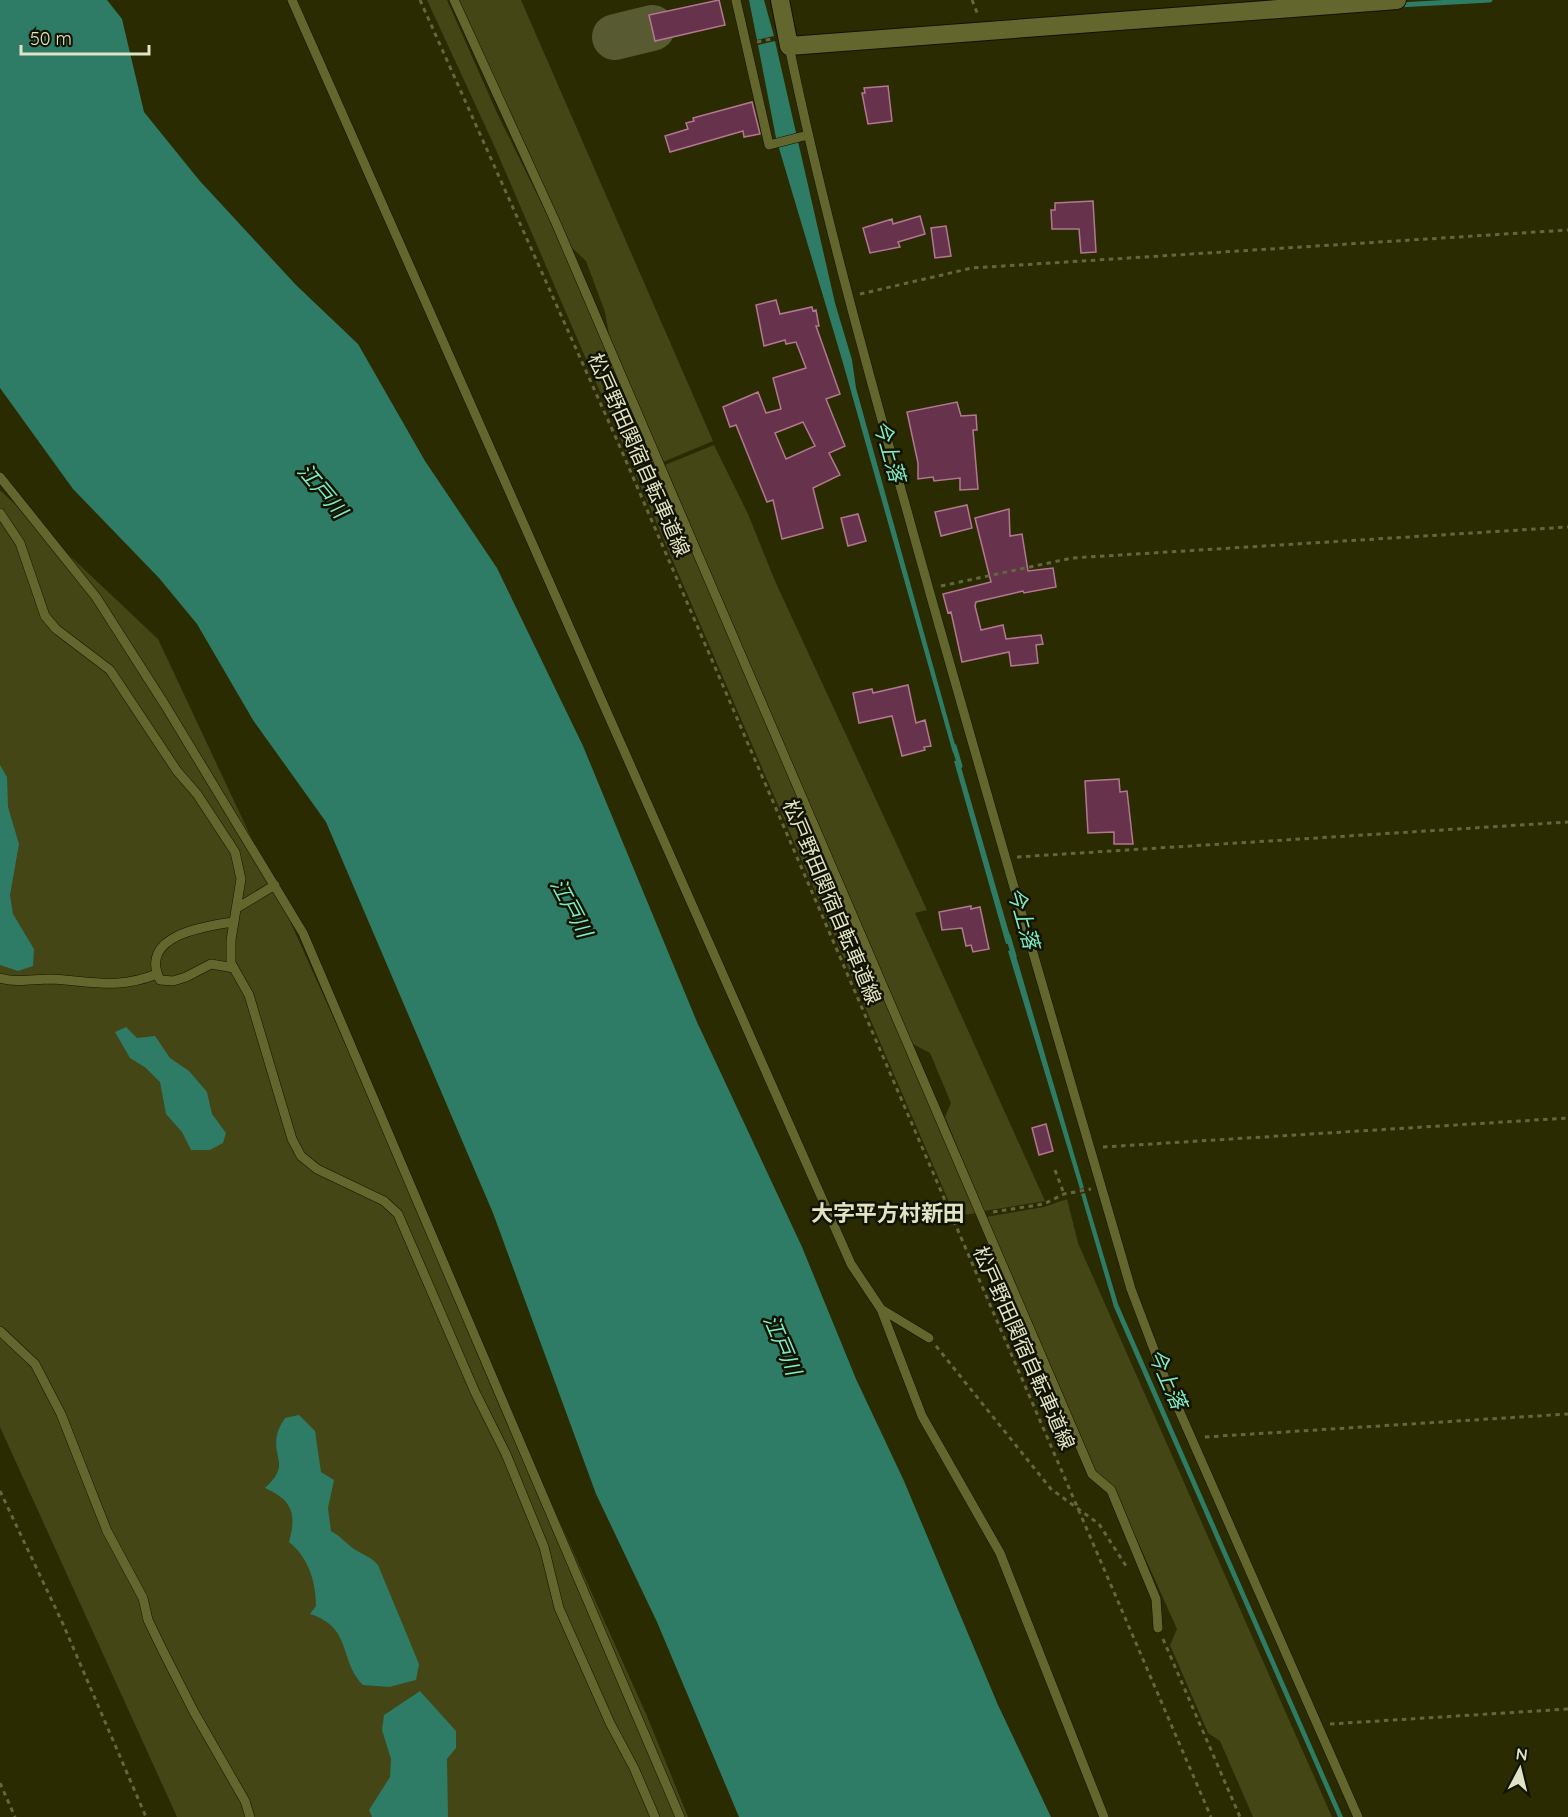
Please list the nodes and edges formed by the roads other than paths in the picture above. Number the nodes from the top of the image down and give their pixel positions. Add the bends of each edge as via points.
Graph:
1 (292, 0) edge
2 (454, 0) edge
3 (736, 0) edge
4 (780, 0) edge
5 (1397, 0) edge
6 (788, 41) junction
7 (806, 135) junction
8 (0, 477) edge
9 (0, 513) edge
10 (275, 885) junction
11 (237, 908) junction
12 (234, 922) junction
13 (234, 968) junction
14 (157, 974) junction
15 (0, 978) edge
16 (881, 1309) junction
17 (0, 1331) edge
18 (929, 1338) road end
19 (1158, 1628) road end
20 (250, 1817) edge
21 (655, 1817) edge
22 (680, 1817) edge
23 (1104, 1817) edge
24 (1358, 1817) edge

1 - 16 lane via 851,1264
2 - 19 lane via 556,223 1092,1474 1110,1490 1115,1501 1156,1599
3 - 7 lane via 769,145
4 - 6 street
5 - 6 street
6 - 7 lane
7 - 24 lane via 929,589 1141,1318
8 - 10 lane via 96,597
9 - 11 lane via 20,543 45,616 110,670 235,852 240,879
10 - 11 lane
10 - 22 lane via 317,961
11 - 12 lane
12 - 13 lane
12 - 14 lane via 209,925 173,937 157,954
13 - 14 lane via 211,964 173,981 160,980
13 - 21 lane via 249,995 292,1139 301,1156 317,1169 384,1201 398,1215 536,1526 559,1608
14 - 15 lane via 114,984 52,979 14,982
16 - 18 lane
16 - 23 lane via 922,1416 1000,1553
17 - 20 lane via 35,1364 61,1414 107,1531 143,1598 148,1620

